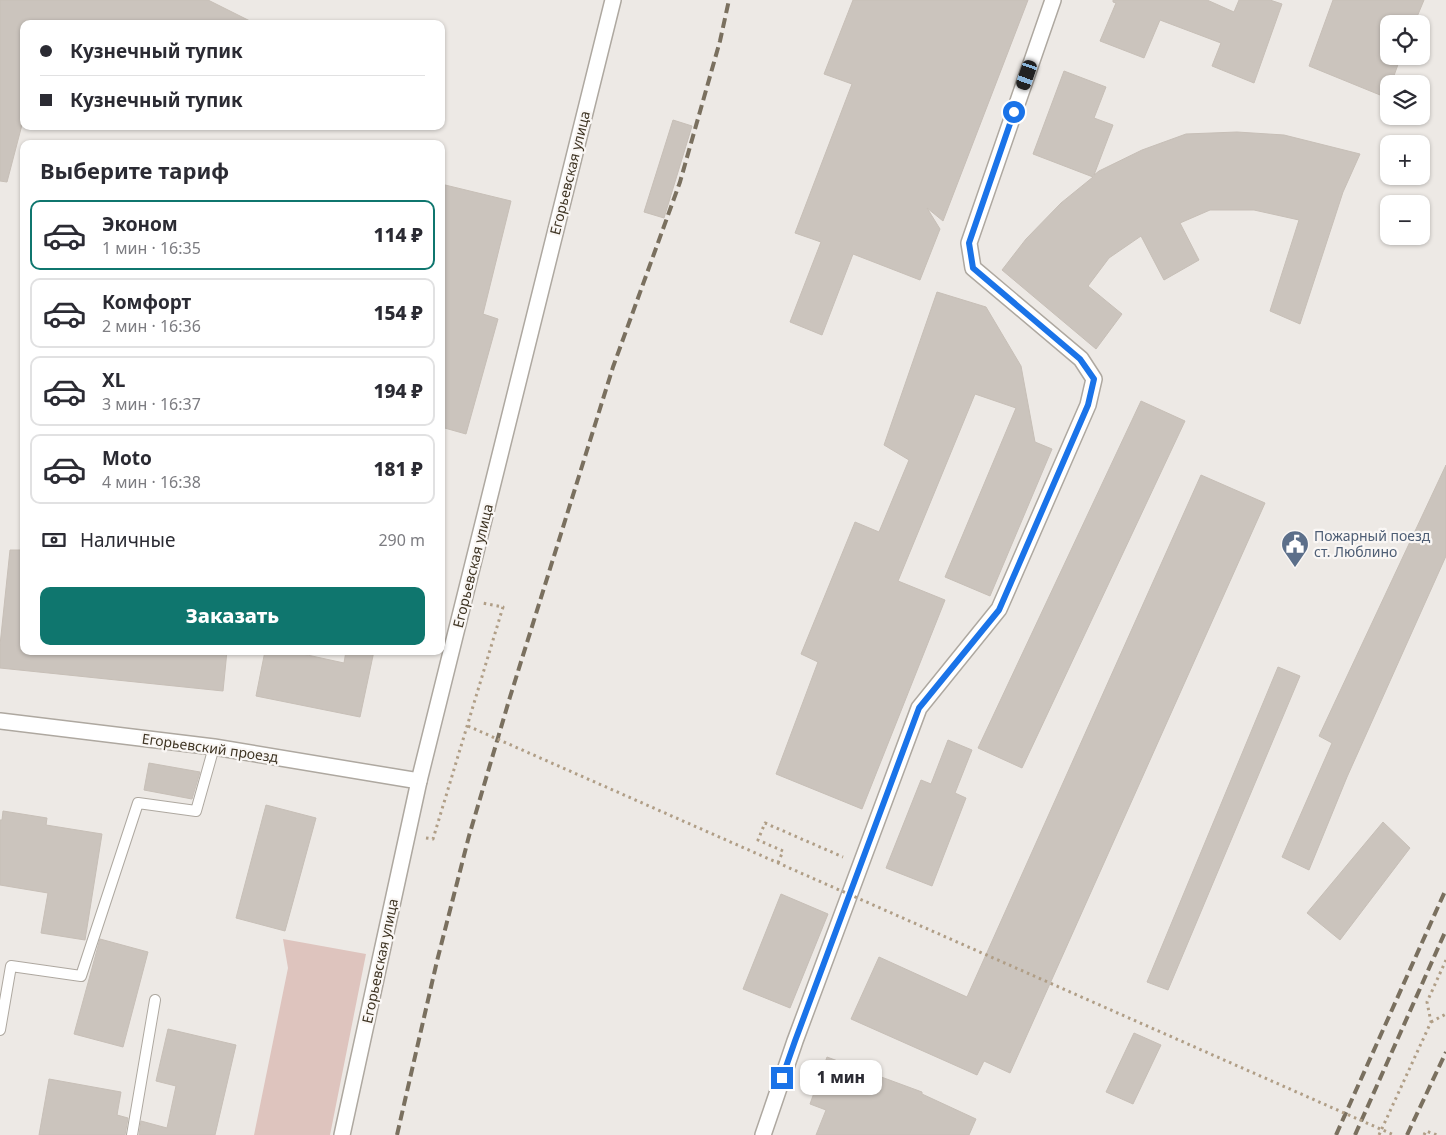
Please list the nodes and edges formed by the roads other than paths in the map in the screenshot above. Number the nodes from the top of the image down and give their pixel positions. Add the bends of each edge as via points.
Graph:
1 (613, 0) edge
2 (1053, 0) edge
3 (0, 721) edge
4 (214, 747) junction
5 (419, 781) junction
6 (155, 1000) dead end
7 (0, 1030) edge
8 (132, 1135) edge
9 (342, 1135) edge
10 (763, 1135) edge

1 - 5 street, Егорьевская улица
2 - 10 street via 969,243 973,268 1080,359 1094,379 1088,405 999,610 919,708
3 - 4 street, Егорьевский проезд
4 - 5 street, Егорьевский проезд
4 - 7 lane via 196,811 138,803 81,976 11,966
5 - 9 street, Егорьевская улица
6 - 8 lane

